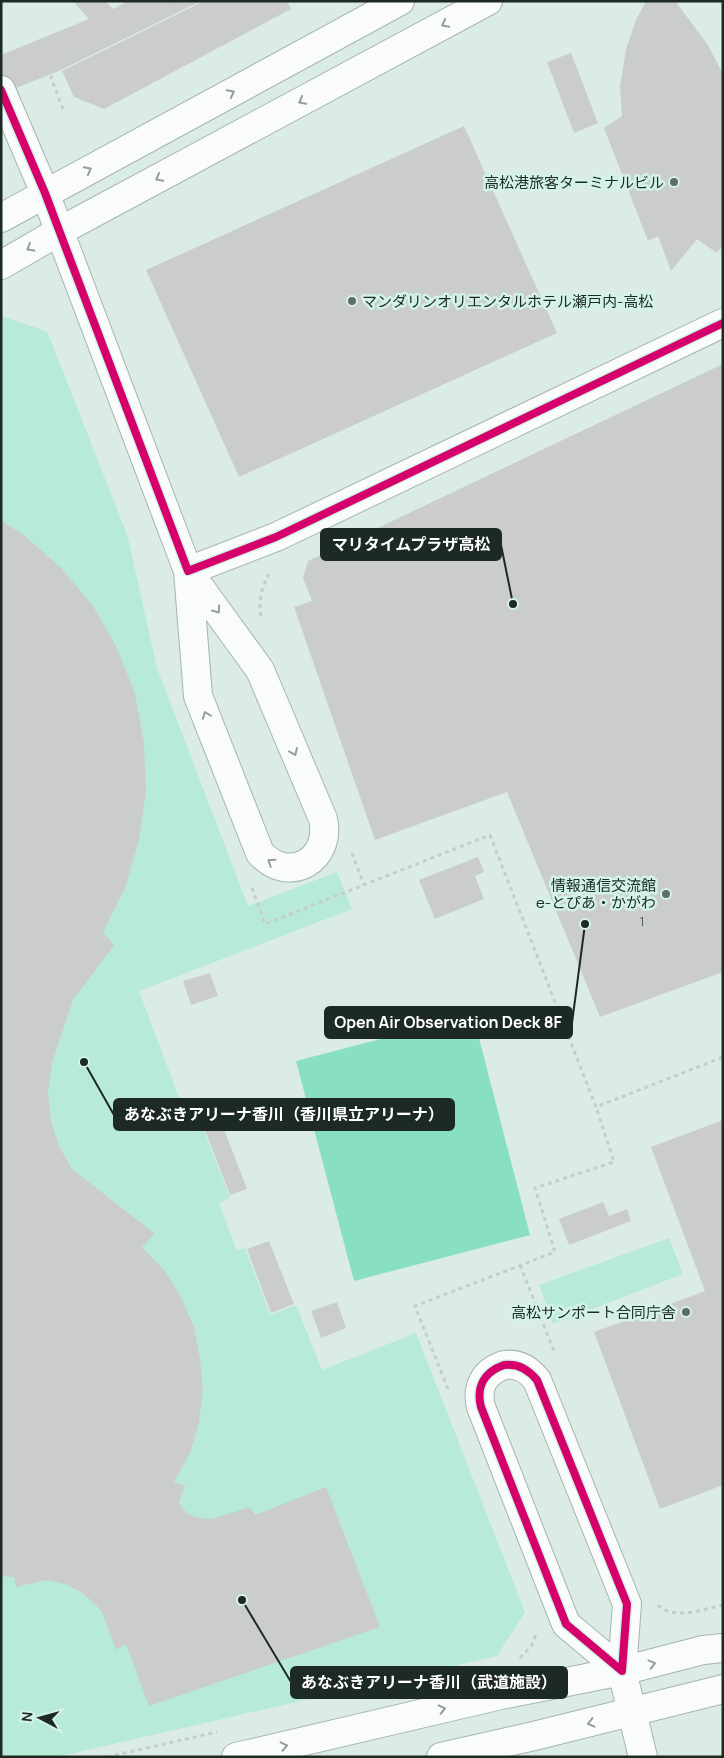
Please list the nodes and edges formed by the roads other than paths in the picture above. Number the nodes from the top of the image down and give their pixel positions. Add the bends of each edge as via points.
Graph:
1 (400, 1) edge
2 (488, 1) edge
3 (354, 13) edge
4 (1, 90) edge
5 (1, 132) edge
6 (45, 193) junction
7 (1, 218) edge
8 (60, 231) junction
9 (1, 265) edge
10 (723, 323) edge
11 (188, 571) junction
12 (716, 1647) edge
13 (622, 1671) junction
14 (723, 1689) edge
15 (632, 1713) junction
16 (236, 1757) edge
17 (441, 1757) edge
18 (642, 1757) edge

1 - 3 street
2 -> 8 street
6 -> 3 street
4 - 6 street
5 - 6 street
6 - 7 street
6 - 8 street
8 -> 9 street
8 - 11 street
10 - 11 street via 276,537
11 -> 11 street via 260,670 322,820 325,836 321,849 314,858 299,867 278,866 260,853 198,696
13 -> 12 street
13 - 13 street via 566,1624 481,1407 481,1384 497,1368 508,1365 522,1367 533,1375 539,1385 627,1604
13 - 15 street
16 -> 13 street via 501,1695
14 - 15 street
15 -> 17 street
15 - 18 street

